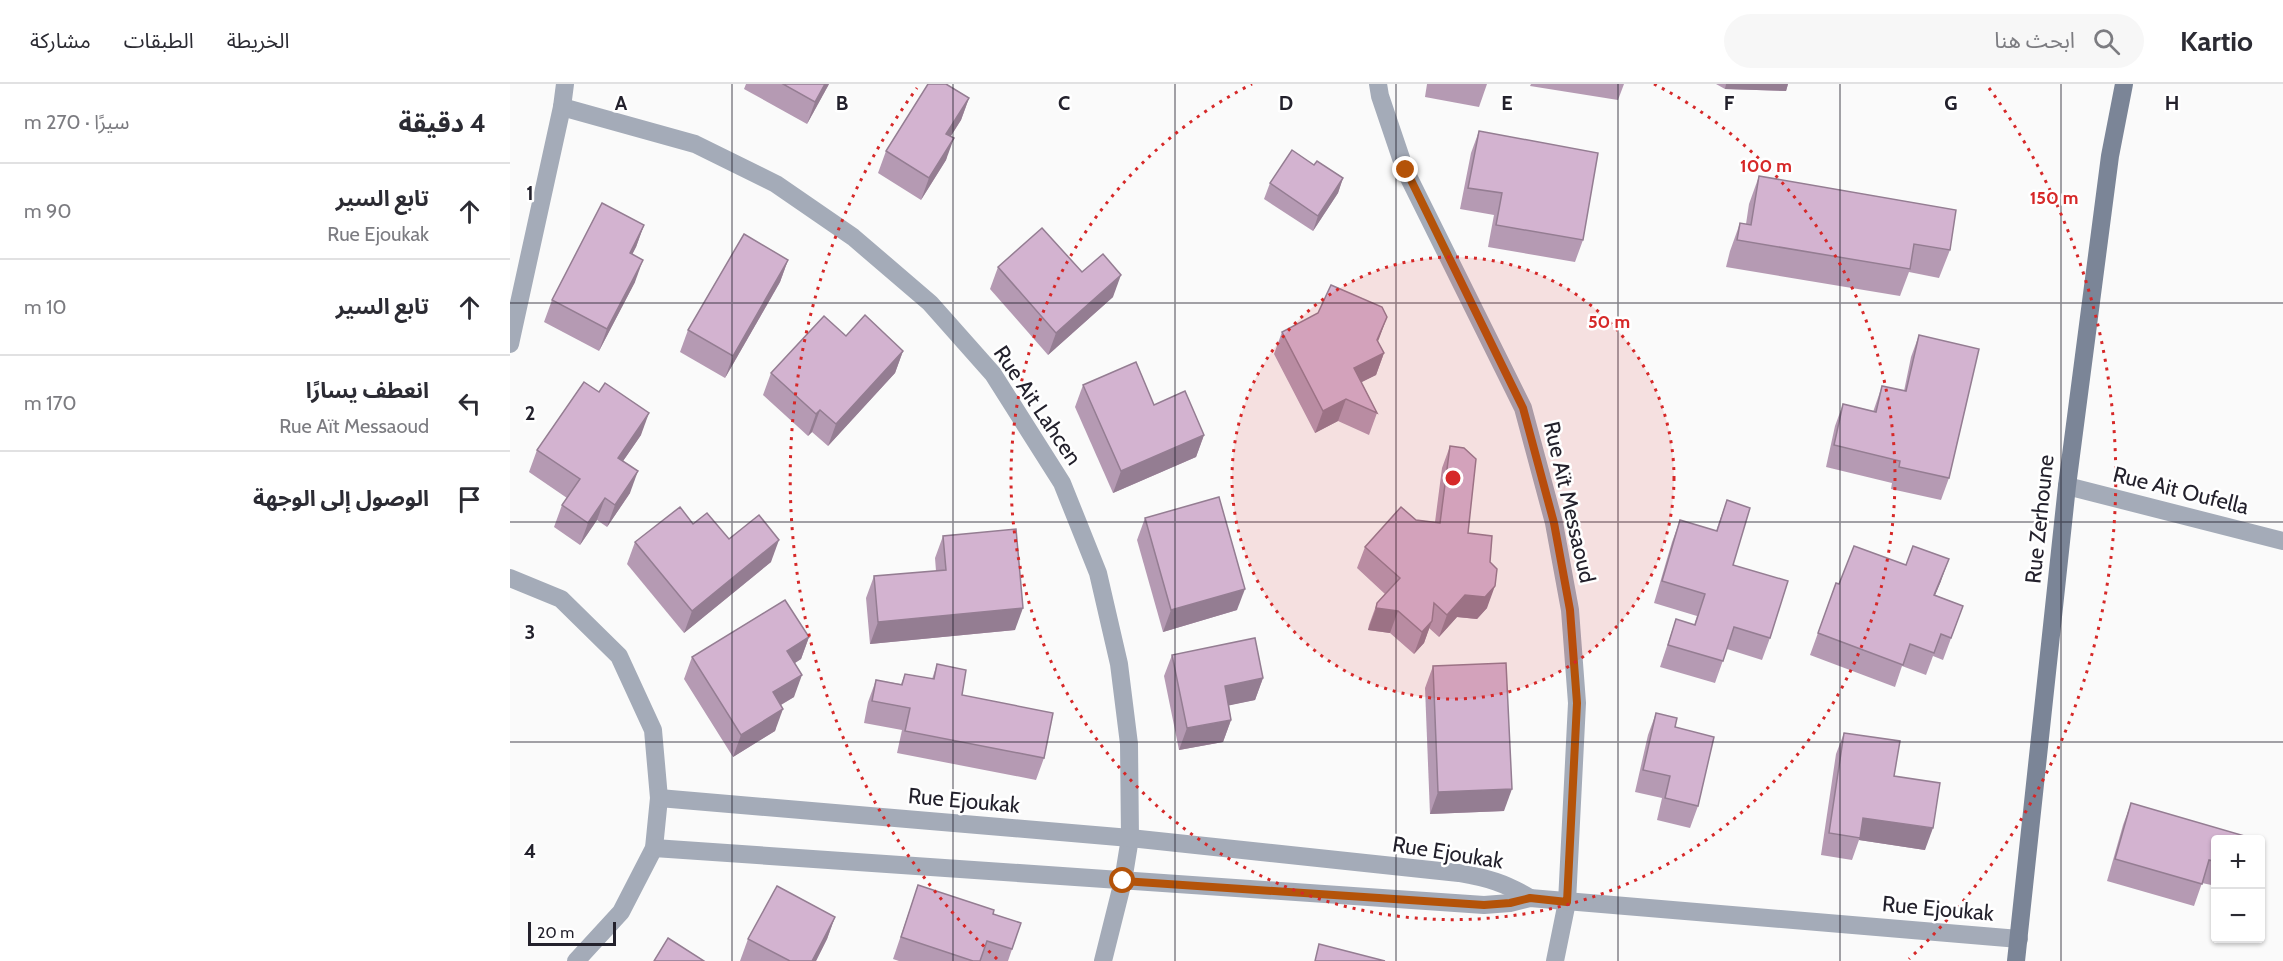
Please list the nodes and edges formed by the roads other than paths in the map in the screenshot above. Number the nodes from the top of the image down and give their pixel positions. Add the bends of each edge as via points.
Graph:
1 (565, 84) edge
2 (1378, 84) edge
3 (2124, 84) edge
4 (562, 107) junction
5 (510, 344) edge
6 (2067, 486) junction
7 (2283, 541) edge
8 (510, 578) edge
9 (659, 798) junction
10 (1130, 838) junction
11 (654, 848) junction
12 (1123, 881) junction
13 (1530, 898) junction
14 (1567, 902) junction
15 (2019, 939) junction
16 (576, 961) edge
17 (1103, 961) edge
18 (1555, 961) edge
19 (2016, 961) edge

1 - 4 street
2 - 14 street, Rue Aït Messaoud via 1406,170 1523,408 1554,523 1570,610 1577,703
3 - 6 street, Rue Zerhoune via 2110,156
4 - 5 street
4 - 10 street, Rue Ait Lahcen via 695,144 776,184 853,237 930,303 993,374 1062,483 1098,573 1119,664 1128,733
6 - 7 street, Rue Ait Oufella
6 - 15 street, Rue Zerhoune
8 - 9 street via 561,599 619,656 652,730
9 - 10 street, Rue Ejoukak
9 - 11 street
10 - 12 street, Rue Ait Lahcen
10 - 13 street, Rue Ejoukak via 1459,873 1494,879
11 - 12 street, Rue Ejoukak
11 - 16 street via 621,912
12 - 13 street, Rue Ejoukak via 1484,905
12 - 17 street, Rue Ait Lahcen
13 - 14 street, Rue Ejoukak
14 - 15 street, Rue Ejoukak
14 - 18 street, Rue Aït Messaoud
15 - 19 street, Rue Zerhoune

